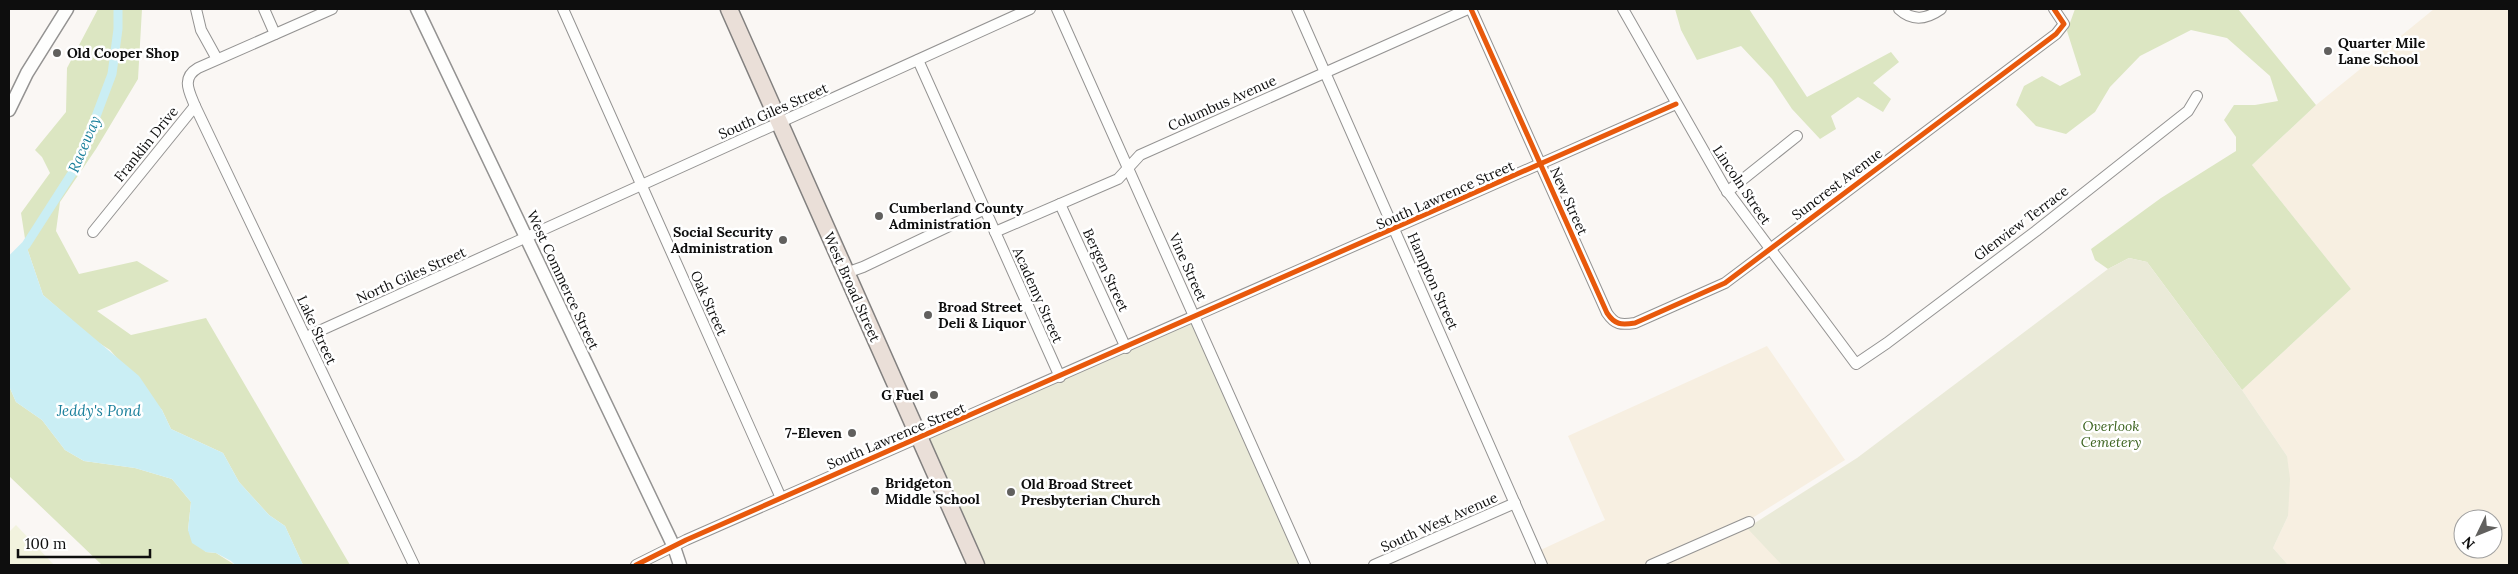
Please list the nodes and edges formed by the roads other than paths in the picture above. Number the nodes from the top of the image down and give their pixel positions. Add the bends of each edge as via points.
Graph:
1 (67, 9) edge
2 (196, 9) edge
3 (264, 9) edge
4 (332, 9) edge
5 (417, 9) edge
6 (564, 9) edge
7 (729, 9) edge
8 (1030, 9) edge
9 (1057, 9) edge
10 (1297, 9) edge
11 (1470, 9) edge
12 (1623, 9) edge
13 (1899, 9) edge
14 (1941, 9) edge
15 (2054, 9) edge
16 (275, 34) junction
17 (217, 59) junction
18 (918, 60) junction
19 (1325, 73) junction
20 (2196, 96) dead end
21 (1676, 104) junction
22 (195, 106) junction
23 (9, 110) edge
24 (780, 123) junction
25 (1797, 136) dead end
26 (1540, 165) junction
27 (1129, 169) junction
28 (642, 186) junction
29 (1727, 192) junction
30 (1060, 204) junction
31 (985, 209) junction
32 (1394, 229) junction
33 (92, 232) dead end
34 (995, 232) junction
35 (527, 238) junction
36 (1770, 249) junction
37 (846, 273) junction
38 (1196, 317) junction
39 (1610, 319) joint
40 (306, 337) junction
41 (1126, 348) junction
42 (1856, 364) joint
43 (1060, 377) junction
44 (920, 438) junction
45 (781, 498) junction
46 (1515, 503) junction
47 (1749, 522) dead end
48 (674, 547) junction
49 (414, 565) edge
50 (636, 565) edge
51 (680, 565) edge
52 (976, 565) edge
53 (1306, 565) edge
54 (1374, 565) edge
55 (1542, 565) edge
56 (1651, 565) edge

1 - 23 street via 27,73
2 - 17 street via 201,30
3 - 16 street
4 - 16 street, Franklin Drive
5 - 35 street, West Commerce Street
6 - 28 street, Oak Street
7 - 24 highway, West Broad Street
8 - 18 street, South Giles Street
9 - 27 street, Vine Street
10 - 19 street, Hampton Street
11 - 19 street, Columbus Avenue
11 - 26 street, New Street
12 - 21 street, Lincoln Street
13 - 14 street via 1918,19 1932,16
15 - 36 street, Suncrest Avenue via 2063,20 2063,28
16 - 17 street, Franklin Drive
17 - 22 street, Franklin Drive via 193,70 186,78
18 - 24 street, South Giles Street
18 - 31 street, Academy Street
19 - 27 street, Columbus Avenue via 1140,155
19 - 32 street, Hampton Street
20 - 42 street, Glenview Terrace via 2188,111 2036,231
21 - 26 street, South Lawrence Street
21 - 29 street, Lincoln Street
22 - 33 street, Franklin Drive
22 - 40 street, Lake Street
24 - 28 street, South Giles Street
24 - 37 highway, West Broad Street
25 - 29 street
26 - 32 street, South Lawrence Street
26 - 39 street, New Street
27 - 30 street, Columbus Avenue via 1118,179
27 - 38 street, Vine Street
28 - 35 street, South Giles Street
28 - 45 street, Oak Street
29 - 36 street, Lincoln Street
30 - 34 street, Columbus Avenue
30 - 41 street, Bergen Street
31 - 34 street, Academy Street
31 - 37 street
32 - 38 street, South Lawrence Street
32 - 46 street, Hampton Street
34 - 43 street, Academy Street
35 - 40 street, North Giles Street
35 - 48 street, West Commerce Street
36 - 39 street, Suncrest Avenue via 1725,284 1696,297 1635,323 1619,325
36 - 42 street, Lincoln Street
37 - 44 highway, West Broad Street
38 - 41 street, South Lawrence Street
38 - 53 street, Vine Street
40 - 49 street, Lake Street
41 - 43 street, South Lawrence Street
43 - 44 street, South Lawrence Street
44 - 45 street, South Lawrence Street
44 - 52 highway, West Broad Street
45 - 48 street, South Lawrence Street
46 - 54 street, South West Avenue
46 - 55 street, Hampton Street
47 - 56 street
48 - 50 street, South Lawrence Street
48 - 51 street, West Commerce Street

